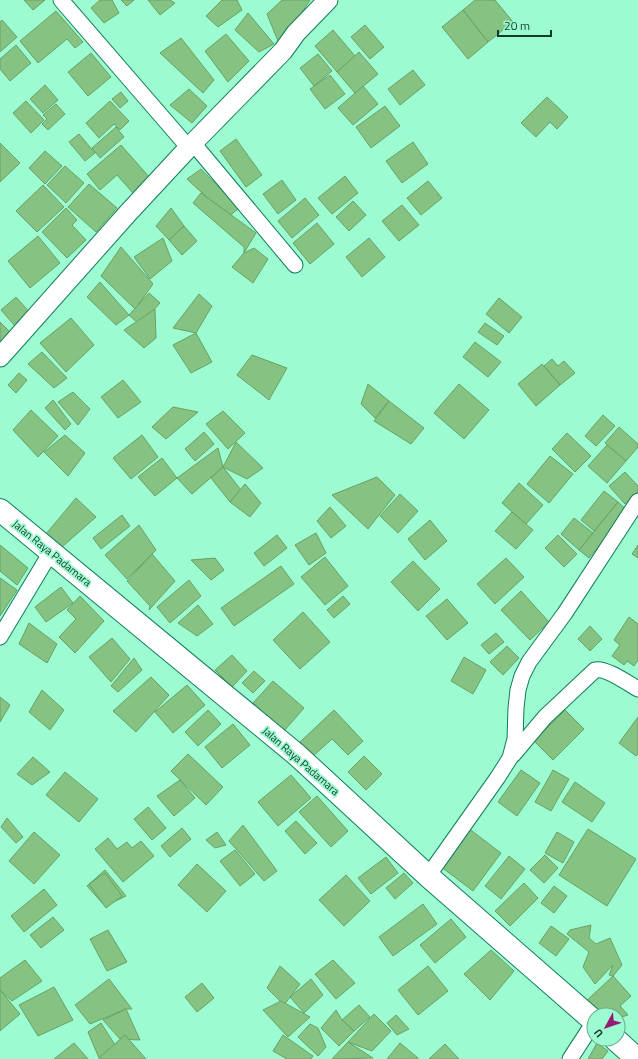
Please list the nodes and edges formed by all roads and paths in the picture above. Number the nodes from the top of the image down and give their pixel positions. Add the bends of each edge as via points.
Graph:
1 (61, 0) edge
2 (328, 0) edge
3 (191, 146) junction
4 (295, 265) dead end
5 (0, 357) edge
6 (638, 501) edge
7 (0, 510) edge
8 (51, 552) junction
9 (0, 637) edge
10 (638, 690) edge
11 (510, 758) junction
12 (428, 876) junction
13 (586, 1014) edge
14 (586, 1034) edge
15 (624, 1047) edge
16 (570, 1059) edge
17 (637, 1059) edge

1 - 3 street
2 - 3 street via 296,33 283,51
3 - 4 street
3 - 5 street
6 - 11 street via 522,676 516,708 515,739
7 - 8 main road, Jalan Raya Padamara
8 - 9 street
8 - 12 main road, Jalan Raya Padamara via 297,755
10 - 11 street via 600,669 595,670 544,717
11 - 12 street
12 - 13 main road, Jalan Raya Padamara
14 - 16 street
15 - 17 main road

